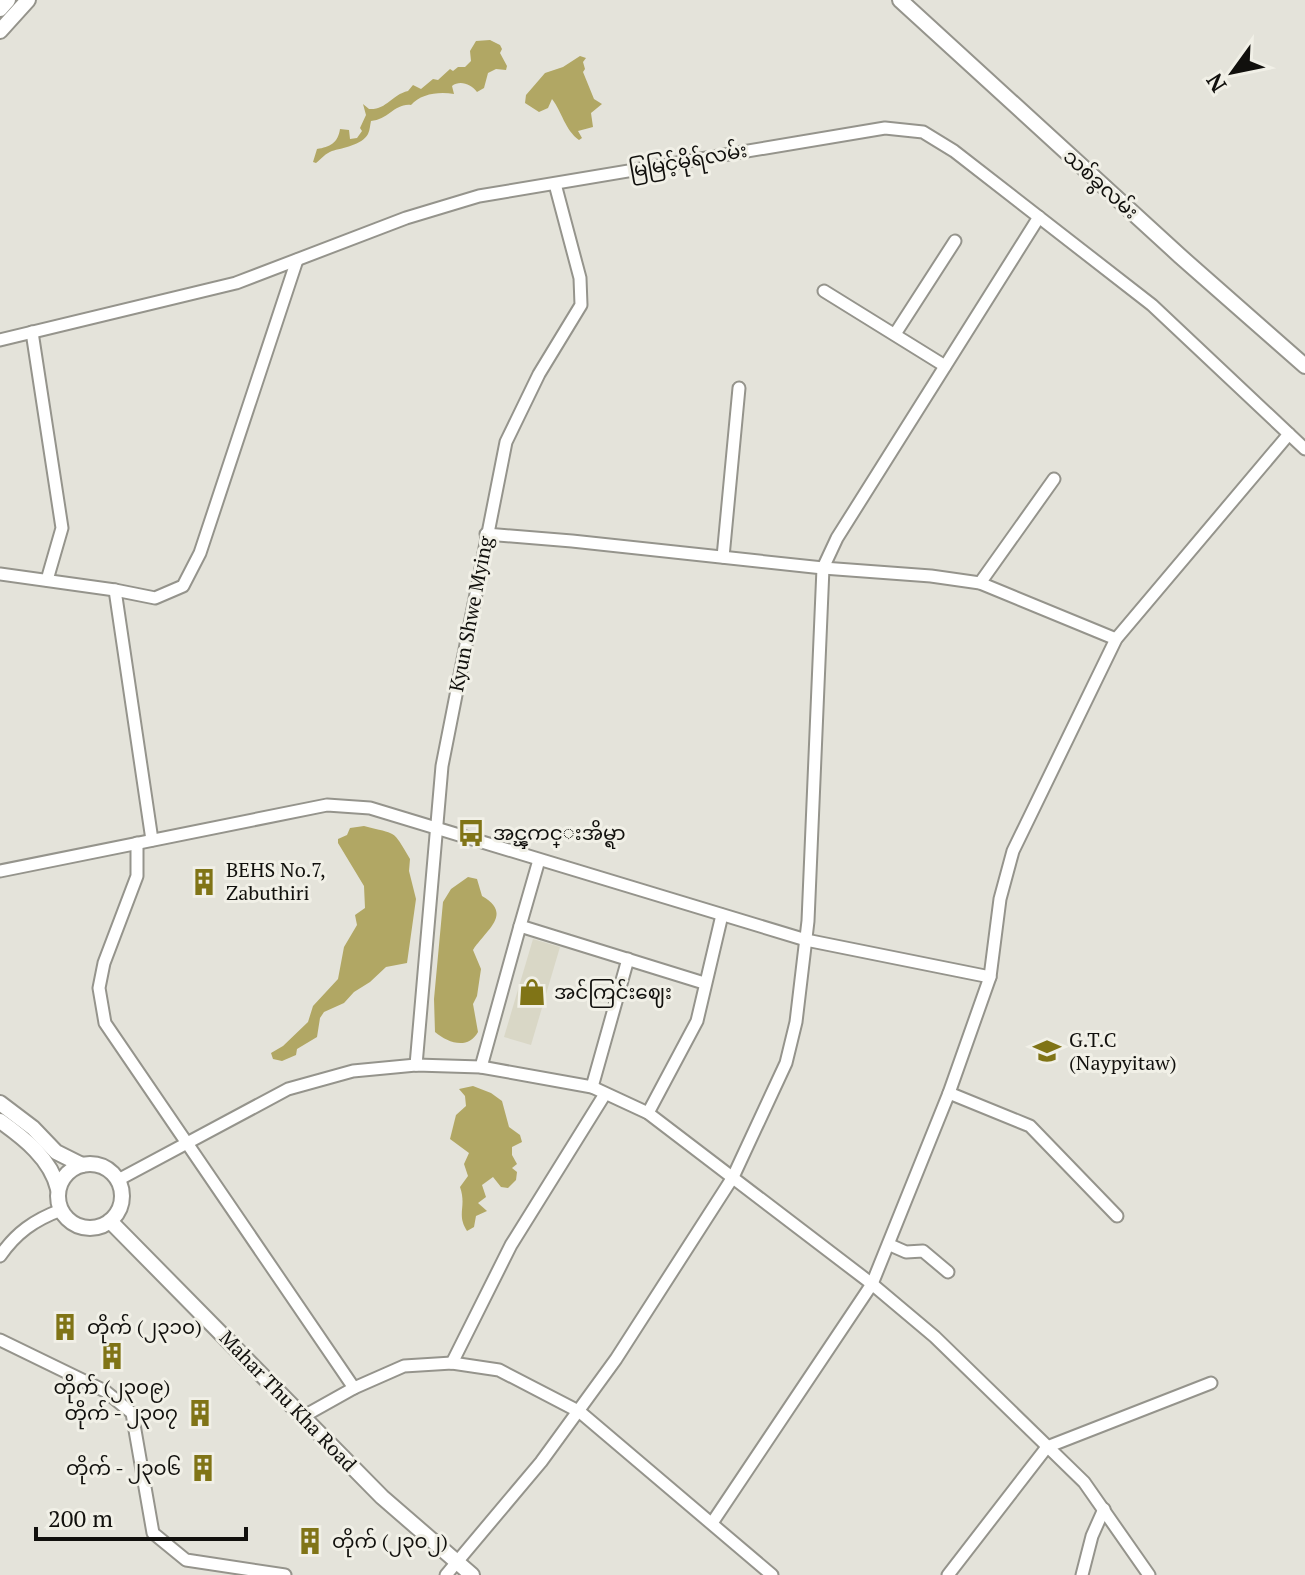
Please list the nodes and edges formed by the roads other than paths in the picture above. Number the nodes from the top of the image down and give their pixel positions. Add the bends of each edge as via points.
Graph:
1 (8, 0) edge
2 (28, 0) edge
3 (900, 0) edge
4 (0, 9) edge
5 (0, 31) edge
6 (555, 184) junction
7 (1039, 217) junction
8 (955, 241) dead end
9 (297, 260) junction
10 (824, 291) dead end
11 (32, 332) junction
12 (895, 334) junction
13 (0, 340) edge
14 (945, 366) junction
15 (1305, 366) edge
16 (739, 388) dead end
17 (1289, 434) junction
18 (1305, 449) edge
19 (1054, 479) dead end
20 (486, 534) junction
21 (723, 557) junction
22 (823, 568) junction
23 (0, 574) edge
24 (47, 580) junction
25 (980, 583) junction
26 (115, 590) junction
27 (1116, 639) junction
28 (438, 827) junction
29 (152, 840) junction
30 (137, 843) junction
31 (539, 860) junction
32 (0, 871) edge
33 (722, 915) junction
34 (520, 926) junction
35 (806, 940) junction
36 (628, 959) junction
37 (990, 977) junction
38 (704, 983) junction
39 (416, 1065) junction
40 (481, 1067) junction
41 (592, 1087) junction
42 (949, 1093) junction
43 (605, 1094) junction
44 (0, 1103) edge
45 (648, 1113) junction
46 (0, 1121) edge
47 (186, 1142) junction
48 (82, 1165) junction
49 (733, 1177) junction
50 (118, 1180) junction
51 (58, 1189) junction
52 (61, 1210) junction
53 (1117, 1216) dead end
54 (110, 1221) junction
55 (890, 1245) junction
56 (0, 1256) edge
57 (948, 1272) dead end
58 (872, 1284) junction
59 (0, 1340) edge
60 (452, 1363) junction
61 (1211, 1383) dead end
62 (354, 1388) junction
63 (580, 1412) junction
64 (304, 1416) junction
65 (1047, 1447) junction
66 (1104, 1509) junction
67 (712, 1523) junction
68 (451, 1569) edge
69 (285, 1575) edge
70 (472, 1575) edge
71 (772, 1575) edge
72 (948, 1575) edge
73 (1082, 1575) edge
74 (1149, 1575) edge

1 - 4 main road
2 - 5 main road
3 - 15 main road, သစ်ခွလမ်း
6 - 7 street, မြမြင့်မိုရ်လမ်း via 885,128 923,132
6 - 9 street, မြမြင့်မိုရ်လမ်း via 479,196
6 - 20 street, Kyun Shwe Mying via 580,278 581,305 506,442
7 - 14 street
7 - 17 street, မြမြင့်မိုရ်လမ်း via 1152,305
8 - 12 street
9 - 11 street, မြမြင့်မိုရ်လမ်း via 236,283
9 - 26 street via 200,553 183,586 155,598
10 - 12 street
11 - 13 street, မြမြင့်မိုရ်လမ်း
11 - 24 street via 62,528
12 - 14 street
14 - 22 street
16 - 21 street
17 - 18 street, မြမြင့်မိုရ်လမ်း
17 - 27 street
19 - 25 street
20 - 21 street
20 - 28 street, Kyun Shwe Mying via 442,766
21 - 22 street
22 - 25 street
22 - 35 street
23 - 24 street
24 - 26 street
25 - 27 street
26 - 29 street
27 - 37 street via 1013,851 1000,899
28 - 29 street via 370,808 327,805
28 - 31 street
28 - 39 street, Kyun Shwe Mying
29 - 30 street
30 - 32 street
30 - 47 street via 137,876 104,963 102,1011
31 - 33 street
31 - 34 street
33 - 35 street
33 - 38 street
34 - 36 street
34 - 40 street
35 - 37 street
35 - 49 street via 786,1063
36 - 38 street
36 - 41 street
37 - 42 street
38 - 45 street via 697,1021
39 - 40 street
39 - 47 street via 353,1071 288,1089
40 - 41 street
41 - 43 street
42 - 53 street via 1030,1126
42 - 55 street
43 - 45 street
43 - 60 street via 511,1245
44 - 48 main road via 56,1152
45 - 49 street
46 - 51 main road via 42,1158
47 - 50 street
47 - 62 street
48 - 50 main road via 102,1167
48 - 51 main road via 69,1172
49 - 58 street
49 - 63 street
50 - 54 main road via 122,1198
51 - 52 main road
52 - 54 main road via 68,1220 89,1229
52 - 56 street via 26,1227
54 - 64 main road, Mahar Thu Kha Road
55 - 57 street via 906,1252 923,1251
55 - 58 street
58 - 65 street via 935,1337
58 - 67 street
59 - 69 street via 105,1391 132,1413 153,1533 186,1560
60 - 62 street via 404,1366
60 - 63 street via 499,1370
61 - 65 street
62 - 64 street
63 - 67 street
63 - 68 street
64 - 68 main road, Mahar Thu Kha Road
65 - 66 street
65 - 72 street
66 - 73 street
66 - 74 street
67 - 71 street
68 - 70 main road, Mahar Thu Kha Road

